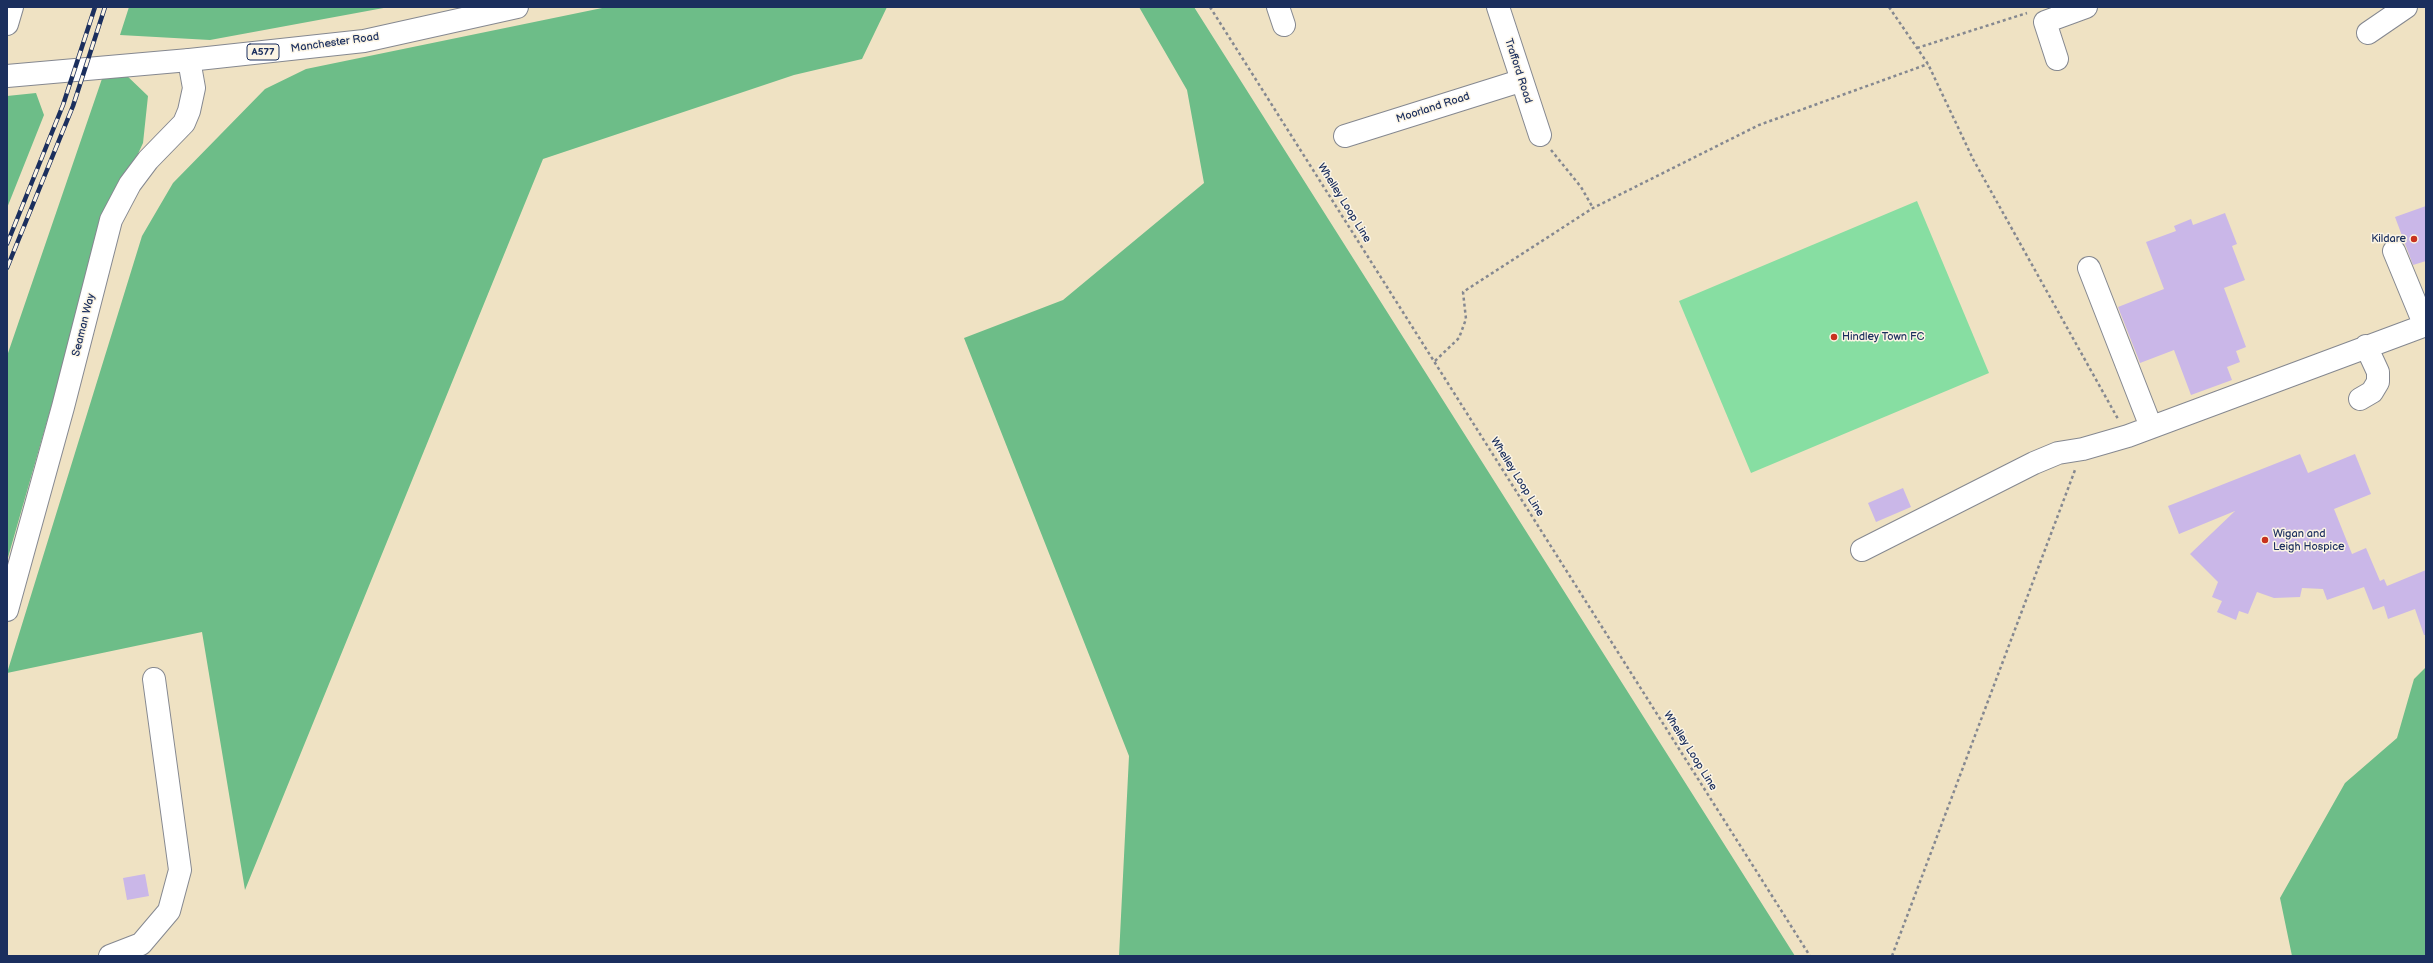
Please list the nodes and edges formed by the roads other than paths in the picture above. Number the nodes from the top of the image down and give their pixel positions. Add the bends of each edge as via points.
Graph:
1 (12, 7) edge
2 (517, 7) edge
3 (1498, 7) edge
4 (2086, 7) edge
5 (2406, 7) edge
6 (2042, 13) edge
7 (7, 24) edge
8 (2368, 33) dead end
9 (2057, 59) dead end
10 (190, 60) junction
11 (7, 76) edge
12 (1520, 80) junction
13 (1540, 135) road end
14 (1346, 138) dead end
15 (2394, 251) dead end
16 (2089, 268) dead end
17 (2425, 326) edge
18 (2366, 346) junction
19 (2360, 399) dead end
20 (2151, 427) junction
21 (1862, 550) dead end
22 (7, 610) edge
23 (154, 679) dead end
24 (110, 956) edge

1 - 7 main road
2 - 10 main road, Manchester Road / A577 via 364,40
3 - 12 main road, Trafford Road
4 - 6 main road
5 - 8 main road
6 - 9 main road
10 - 11 main road, Manchester Road / A577
10 - 22 main road, Seaman Way via 194,88 184,123 148,160 130,184 111,220
12 - 13 main road, Trafford Road
12 - 14 main road, Moorland Road
15 - 17 main road
16 - 20 main road
17 - 18 main road
18 - 19 main road via 2378,372 2378,382 2372,392
18 - 20 main road
20 - 21 main road via 2083,449 2058,453 2034,463
23 - 24 main road via 180,870 169,911 141,944

